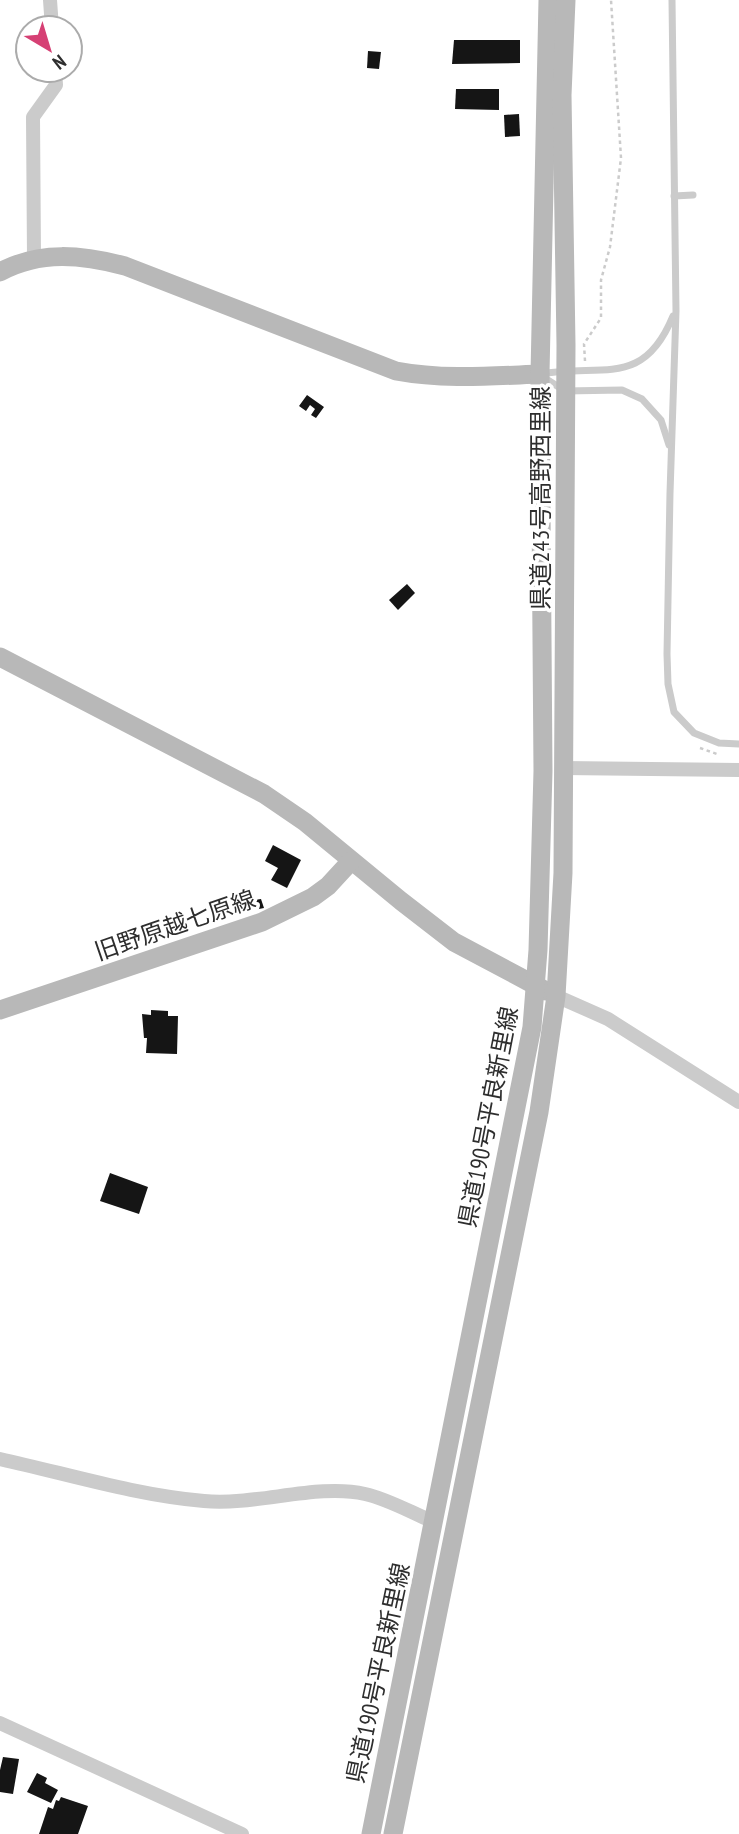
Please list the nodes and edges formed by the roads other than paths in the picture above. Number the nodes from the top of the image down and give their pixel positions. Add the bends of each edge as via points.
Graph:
1 (548, 0) edge
2 (566, 0) edge
3 (672, 0) edge
4 (56, 84) edge
5 (694, 195) dead end
6 (674, 196) junction
7 (34, 258) junction
8 (0, 272) edge
9 (676, 311) junction
10 (565, 370) junction
11 (540, 374) junction
12 (565, 391) junction
13 (671, 452) junction
14 (0, 657) edge
15 (739, 744) edge
16 (564, 768) junction
17 (739, 770) edge
18 (351, 861) junction
19 (536, 986) junction
20 (556, 996) junction
21 (0, 1010) edge
22 (739, 1102) edge
23 (0, 1459) edge
24 (434, 1522) junction
25 (0, 1723) edge
26 (242, 1834) edge
27 (371, 1834) edge
28 (393, 1834) edge

1 - 11 main road, 県道243号高野西里線
2 - 10 main road, 県道243号高野西里線 via 562,82
3 - 6 lane
4 - 7 street via 33,117
5 - 6 lane
6 - 9 lane
7 - 8 main road
7 - 11 main road via 92,257 125,266 396,371 453,378
9 - 10 lane via 649,357 624,369
9 - 13 lane
10 - 11 lane
10 - 12 main road, 県道243号高野西里線
11 - 12 lane
11 - 19 main road, 県道243号高野西里線 via 543,771
12 - 13 lane via 622,390 642,399 661,421
12 - 16 main road, 県道243号高野西里線
13 - 15 lane via 667,654 674,712 694,733 719,743
14 - 18 main road, 県道190号平良新里線 via 264,794
16 - 17 street
16 - 20 main road, 県道243号高野西里線
18 - 19 main road, 県道190号平良新里線 via 454,942
18 - 21 main road, 旧野原越七原線 via 313,897 262,922
19 - 20 main road
19 - 24 main road, 県道190号平良新里線 via 532,1027
20 - 22 street via 608,1019
20 - 28 main road, 県道190号平良新里線 via 539,1112
23 - 24 street via 107,1485 205,1501 325,1492 364,1494
24 - 27 main road, 県道190号平良新里線
25 - 26 street

